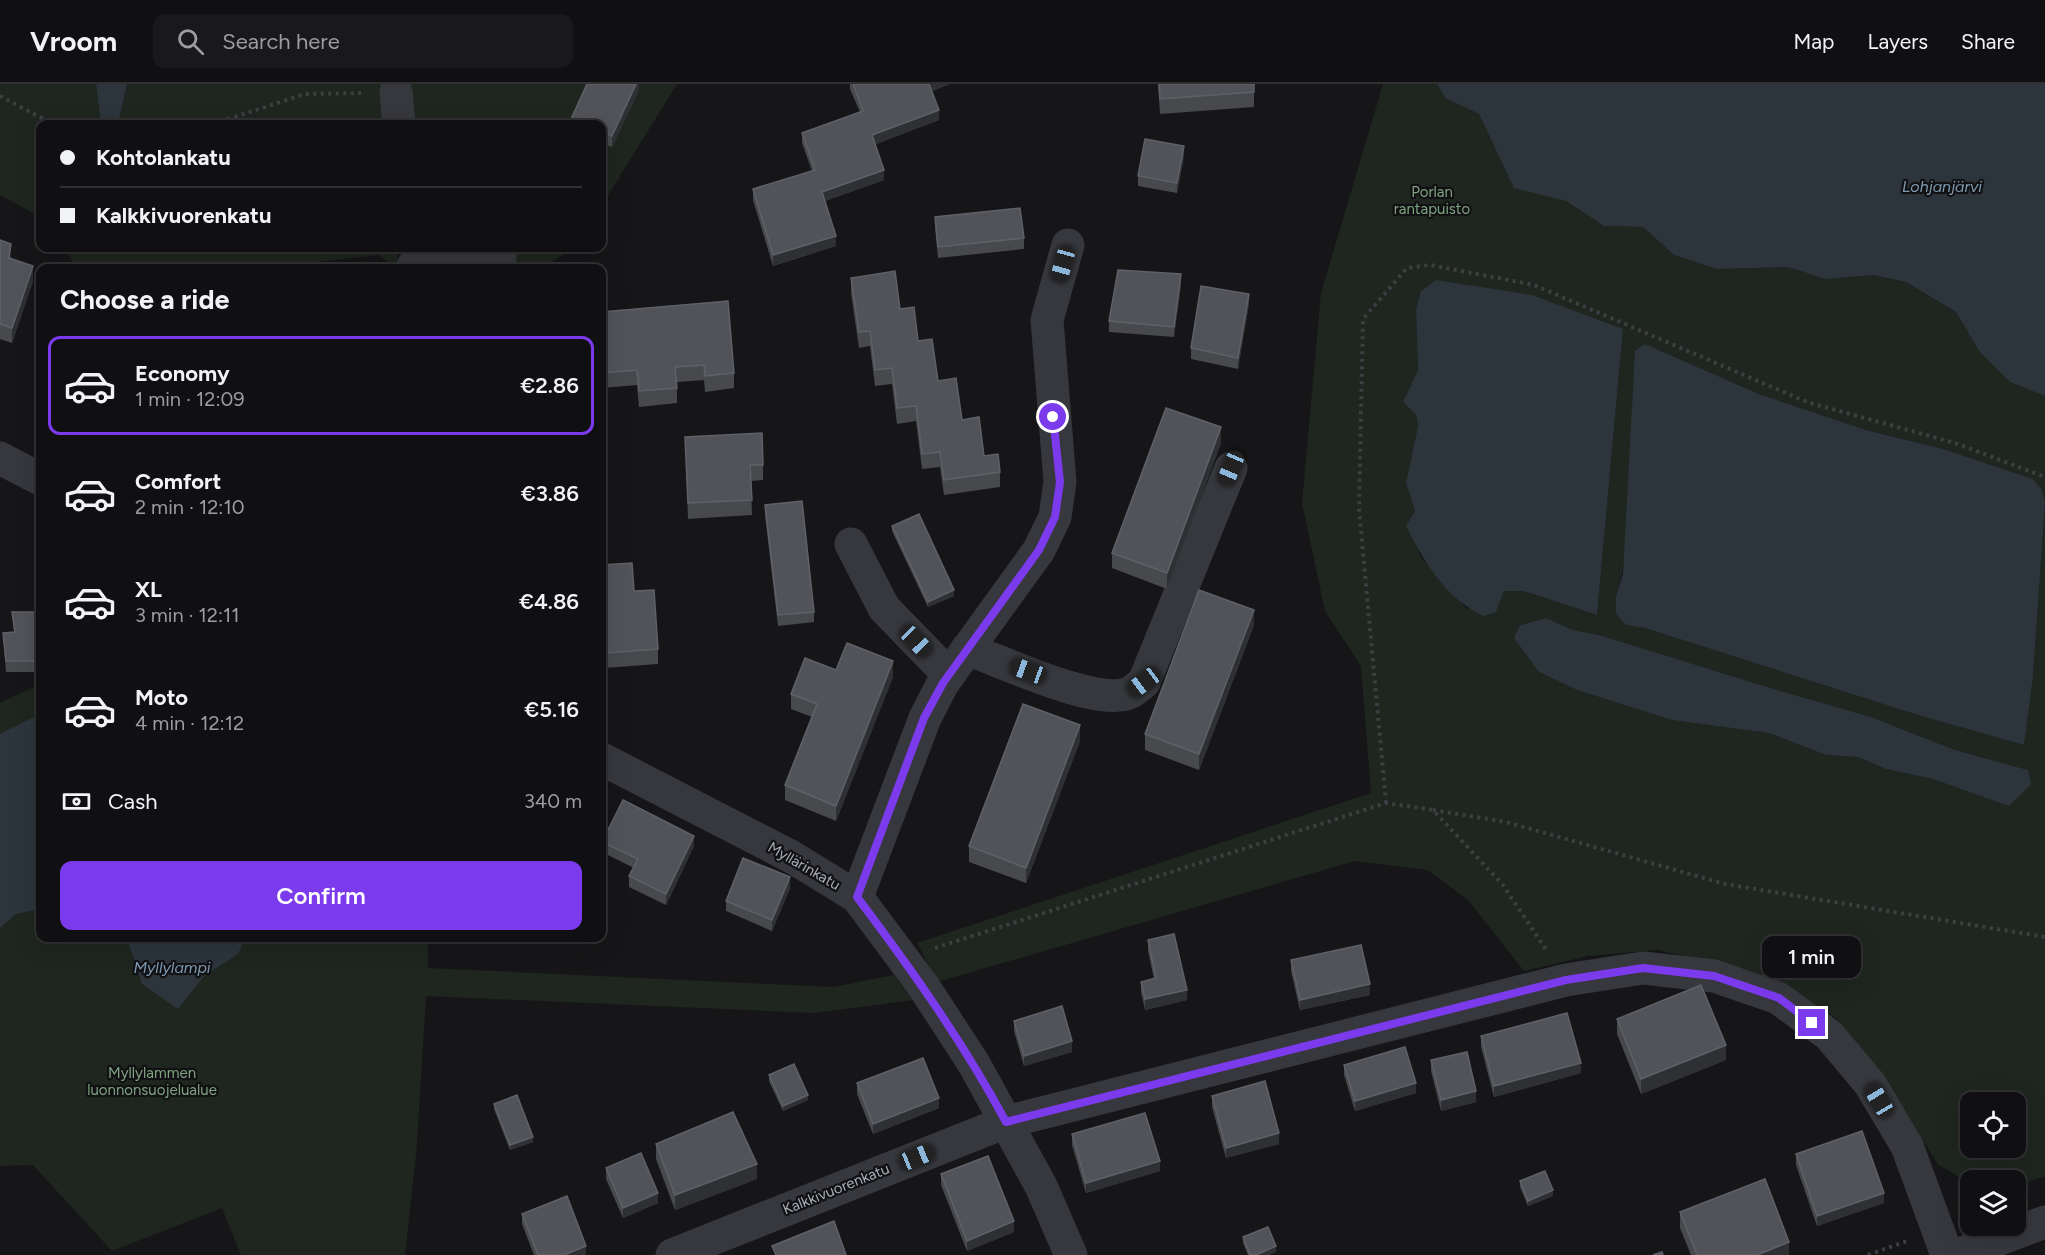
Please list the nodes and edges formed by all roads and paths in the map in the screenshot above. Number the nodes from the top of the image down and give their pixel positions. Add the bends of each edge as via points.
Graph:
1 (396, 92) joint
2 (0, 96) edge
3 (45, 120) edge
4 (225, 120) edge
5 (399, 120) edge
6 (1068, 245) dead end
7 (500, 258) dead end
8 (412, 261) edge
9 (0, 458) edge
10 (1231, 468) dead end
11 (36, 477) edge
12 (2045, 477) edge
13 (851, 544) dead end
14 (958, 662) junction
15 (606, 761) edge
16 (1386, 803) junction
17 (1433, 810) junction
18 (857, 897) junction
19 (2045, 937) edge
20 (903, 959) junction
21 (1566, 980) junction
22 (1006, 1122) junction
23 (2045, 1222) edge
24 (672, 1255) edge
25 (1071, 1255) edge
26 (1947, 1255) edge
27 (1957, 1255) edge

1 - 4 path via 305,94
1 - 5 street
2 - 3 path
6 - 14 street via 1047,320 1060,482 1055,517 1039,550
7 - 8 street
9 - 11 street
10 - 14 street via 1144,682 1128,694 1088,694
12 - 16 path via 1955,443 1807,402 1534,285 1430,265 1407,268 1363,319 1359,509
13 - 14 street via 884,608
14 - 18 street via 924,718
15 - 18 street, Myllärinkatu via 792,857
16 - 17 path
16 - 20 path
17 - 19 path via 1506,822 1725,884
17 - 21 path via 1503,885
18 - 20 street, Myllärinkatu
20 - 22 street, Myllärinkatu via 974,1064
21 - 22 street, Kalkkivuorenkatu
21 - 26 street, Kalkkivuorenkatu via 1643,968 1714,976 1779,998 1828,1035 1869,1084 1907,1146
22 - 24 street, Kalkkivuorenkatu
22 - 25 street, Myllärinkatu via 1041,1186
23 - 27 street

